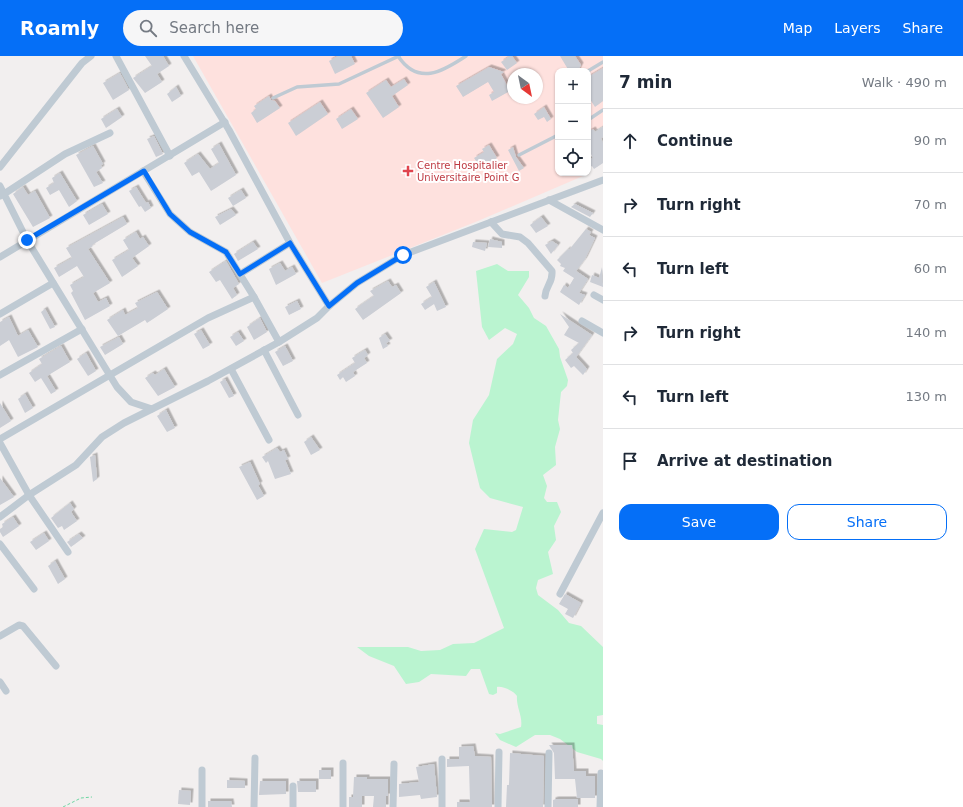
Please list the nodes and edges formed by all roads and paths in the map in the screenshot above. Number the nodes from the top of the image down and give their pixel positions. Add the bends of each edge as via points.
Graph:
1 (91, 56) edge
2 (116, 56) edge
3 (184, 56) edge
4 (398, 56) edge
5 (466, 56) edge
6 (603, 62) edge
7 (591, 69) edge
8 (273, 98) dead end
9 (603, 110) edge
10 (591, 118) edge
11 (225, 122) junction
12 (110, 133) dead end
13 (555, 137) edge
14 (519, 155) dead end
15 (170, 156) junction
16 (0, 167) edge
17 (144, 171) junction
18 (603, 180) edge
19 (0, 186) edge
20 (2, 195) edge
21 (549, 200) junction
22 (491, 222) junction
23 (603, 230) edge
24 (27, 240) junction
25 (290, 243) junction
26 (0, 257) edge
27 (240, 274) junction
28 (53, 283) junction
29 (545, 296) dead end
30 (594, 296) dead end
31 (254, 297) junction
32 (603, 300) edge
33 (329, 306) junction
34 (0, 314) edge
35 (582, 321) dead end
36 (82, 329) junction
37 (603, 334) edge
38 (279, 342) junction
39 (264, 350) junction
40 (231, 369) junction
41 (110, 374) junction
42 (0, 375) edge
43 (152, 409) junction
44 (298, 415) dead end
45 (0, 438) edge
46 (269, 440) dead end
47 (0, 443) edge
48 (29, 495) junction
49 (603, 513) edge
50 (0, 517) edge
51 (0, 544) edge
52 (68, 552) dead end
53 (34, 589) dead end
54 (560, 594) dead end
55 (1, 634) edge
56 (56, 666) dead end
57 (0, 682) edge
58 (6, 691) dead end
59 (499, 752) dead end
60 (549, 753) dead end
61 (255, 758) dead end
62 (442, 759) dead end
63 (343, 762) dead end
64 (394, 764) dead end
65 (202, 770) dead end
66 (601, 773) dead end
67 (293, 786) dead end
68 (92, 798) dead end
69 (63, 807) edge
70 (202, 807) edge
71 (254, 807) edge
72 (293, 807) edge
73 (343, 807) edge
74 (393, 807) edge
75 (442, 807) edge
76 (498, 807) edge
77 (548, 807) edge
78 (600, 807) edge

1 - 16 street via 82,63
2 - 15 street
3 - 11 street
4 - 5 lane via 411,70 421,74 433,74
4 - 8 lane via 339,84 297,87
6 - 7 lane
9 - 10 lane
11 - 15 street
11 - 25 street
12 - 20 street via 65,154
13 - 14 lane
15 - 17 street
17 - 24 street
17 - 27 street via 170,214 190,232 226,252
18 - 21 street
19 - 20 street
20 - 24 street
21 - 22 street
21 - 23 street
22 - 29 street via 502,234 520,237 528,243 552,271 551,284 545,291
22 - 33 street via 403,255 357,283
24 - 26 street
24 - 28 street
25 - 27 street
25 - 33 street
27 - 31 street
28 - 34 street
28 - 36 street
30 - 32 street
31 - 38 street
31 - 41 street via 208,318
33 - 38 street via 317,318
35 - 37 street
36 - 41 street
36 - 42 street
38 - 39 street
39 - 40 street
39 - 44 street
40 - 43 street
40 - 46 street
41 - 43 street via 131,402
41 - 45 street
43 - 48 street via 102,437 76,465
47 - 48 street
48 - 50 street
48 - 52 street
49 - 54 street
51 - 53 street
55 - 56 street via 19,625 23,626
57 - 58 street
59 - 76 street
60 - 77 street
61 - 71 street
62 - 75 street
63 - 73 street
64 - 74 street
65 - 70 street
66 - 78 street
67 - 72 street
68 - 69 path via 81,798

